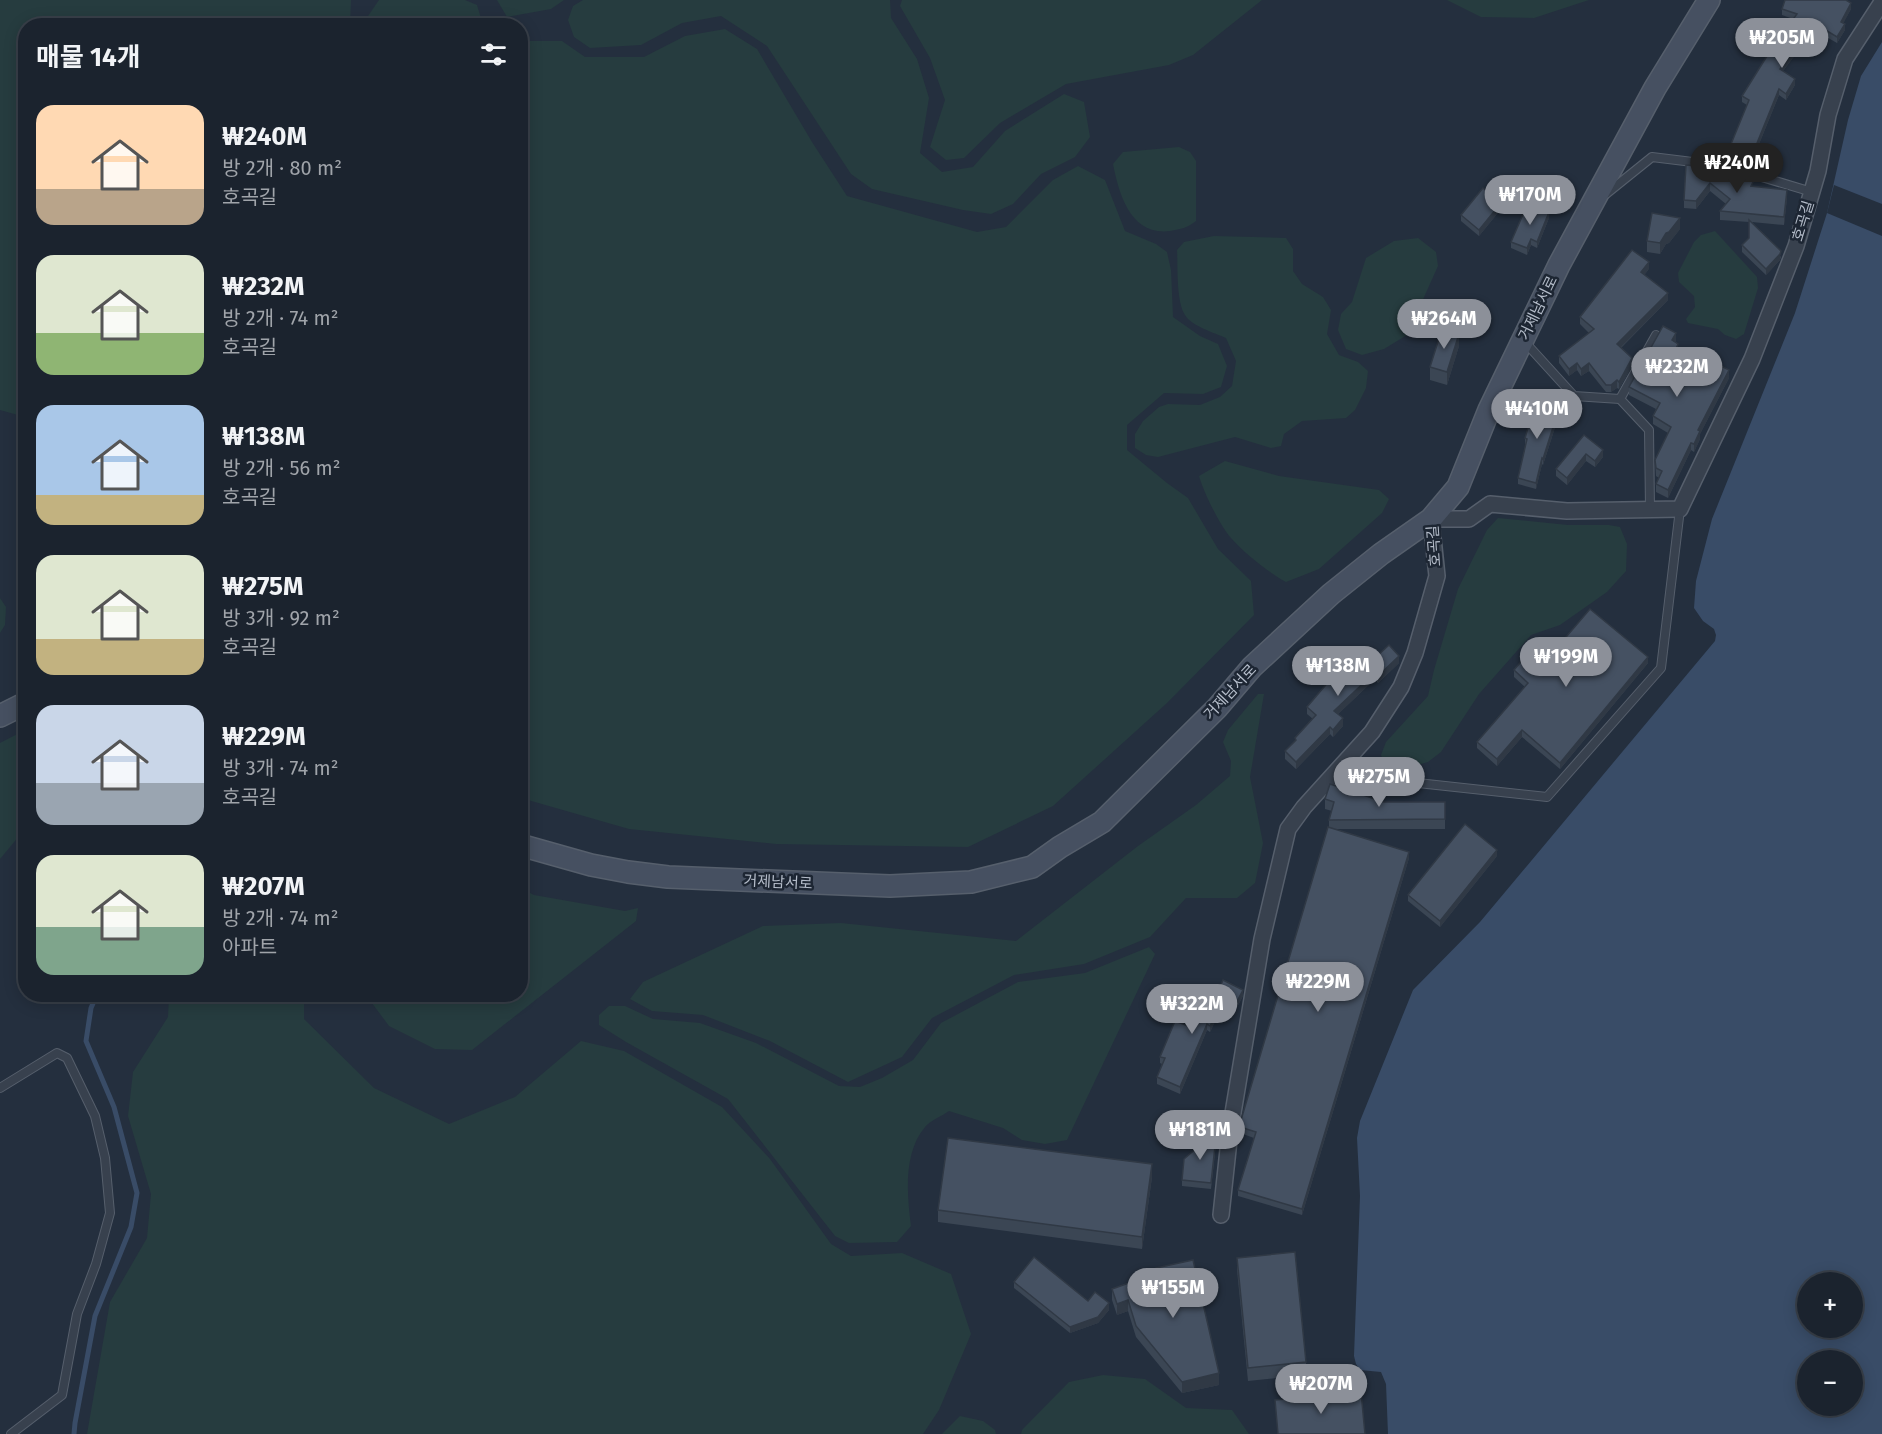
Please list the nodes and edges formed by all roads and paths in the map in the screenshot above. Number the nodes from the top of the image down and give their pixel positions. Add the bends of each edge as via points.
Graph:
1 (1709, 0) edge
2 (1882, 2) edge
3 (1812, 192) junction
4 (1591, 206) junction
5 (1656, 335) edge
6 (1523, 340) junction
7 (1620, 399) junction
8 (1650, 509) junction
9 (1680, 509) junction
10 (1431, 519) junction
11 (18, 707) edge
12 (0, 716) edge
13 (1335, 774) junction
14 (528, 847) edge
15 (0, 1088) edge
16 (1221, 1215) dead end
17 (11, 1434) edge

1 - 4 main road, 거제남서로 via 1655,88
2 - 3 street, 호곡길 via 1845,59 1827,115
3 - 4 lane via 1725,166 1652,157
3 - 9 street, 호곡길 via 1796,246 1752,359
4 - 6 main road, 거제남서로
5 - 7 lane
6 - 7 lane via 1574,396
6 - 10 main road, 거제남서로 via 1458,487
7 - 8 lane via 1649,430
8 - 9 street, 호곡길
8 - 10 street, 호곡길 via 1567,511 1490,504 1469,519
9 - 13 lane via 1661,668 1547,797
10 - 13 street, 호곡길 via 1437,576 1414,653 1401,687 1372,732
10 - 14 main road, 거제남서로 via 1331,594 1252,667 1217,708 1102,822 1032,867 971,882 818,884 628,872
11 - 12 main road
13 - 16 street, 호곡길 via 1288,829 1262,939 1230,1131
15 - 17 lane via 57,1053 67,1059 95,1116 105,1158 110,1213 77,1314 62,1395

